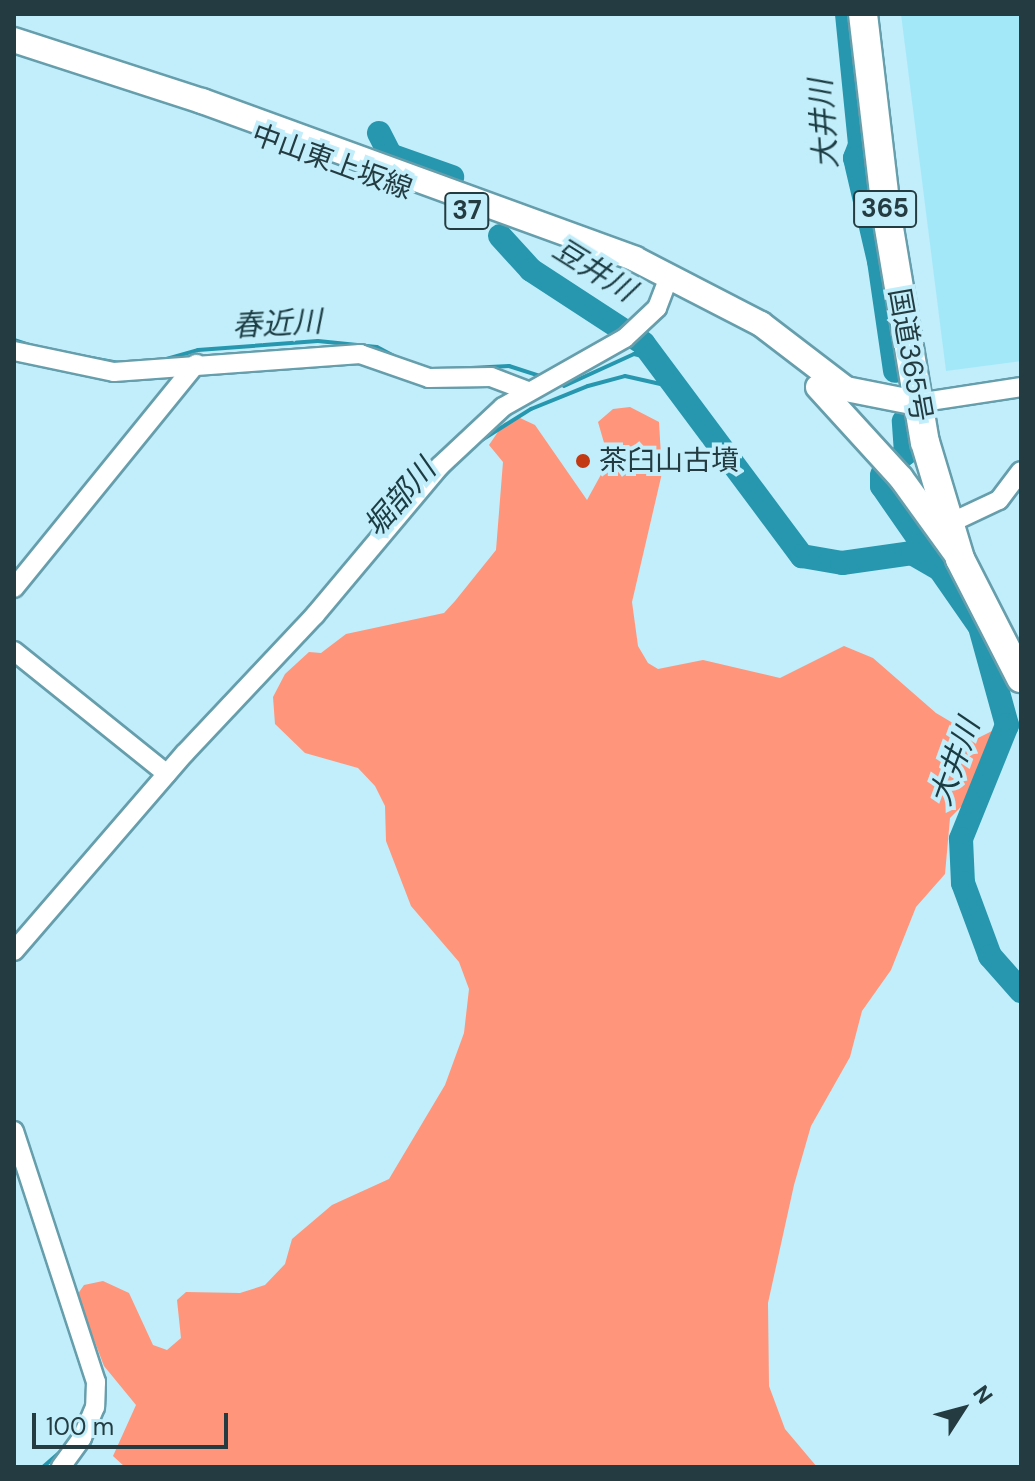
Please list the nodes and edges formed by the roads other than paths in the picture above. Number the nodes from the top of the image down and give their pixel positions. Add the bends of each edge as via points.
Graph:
1 (863, 14) edge
2 (14, 40) edge
3 (14, 54) edge
4 (668, 281) junction
5 (14, 351) edge
6 (196, 364) junction
7 (818, 387) junction
8 (1021, 387) edge
9 (527, 391) junction
10 (906, 403) junction
11 (1021, 471) edge
12 (948, 524) junction
13 (960, 559) junction
14 (14, 588) edge
15 (14, 651) edge
16 (1021, 678) edge
17 (167, 774) junction
18 (14, 951) edge
19 (14, 1131) edge
20 (61, 1467) edge

1 - 10 highway, 国道365号 / 365
2 - 4 main road, 中山東上坂線 / 37 via 202,101
3 - 4 main road, 中山東上坂線 / 37 via 198,113
4 - 7 main road, 中山東上坂線 / 37 via 757,338
4 - 9 street via 657,308 625,338
4 - 10 main road, 中山東上坂線 / 37 via 761,324 846,389
5 - 6 street via 114,372
6 - 9 street via 360,354 429,378 491,377
6 - 14 street
7 - 10 main road, 中山東上坂線 / 37 via 864,409 880,411
7 - 13 main road via 901,478
8 - 10 street
9 - 17 street
10 - 12 highway, 国道365号 / 365
11 - 12 street via 999,500
12 - 13 highway, 国道365号 / 365
13 - 16 highway, 国道365号 / 365
15 - 17 street
17 - 18 street
19 - 20 street via 96,1382 91,1417

